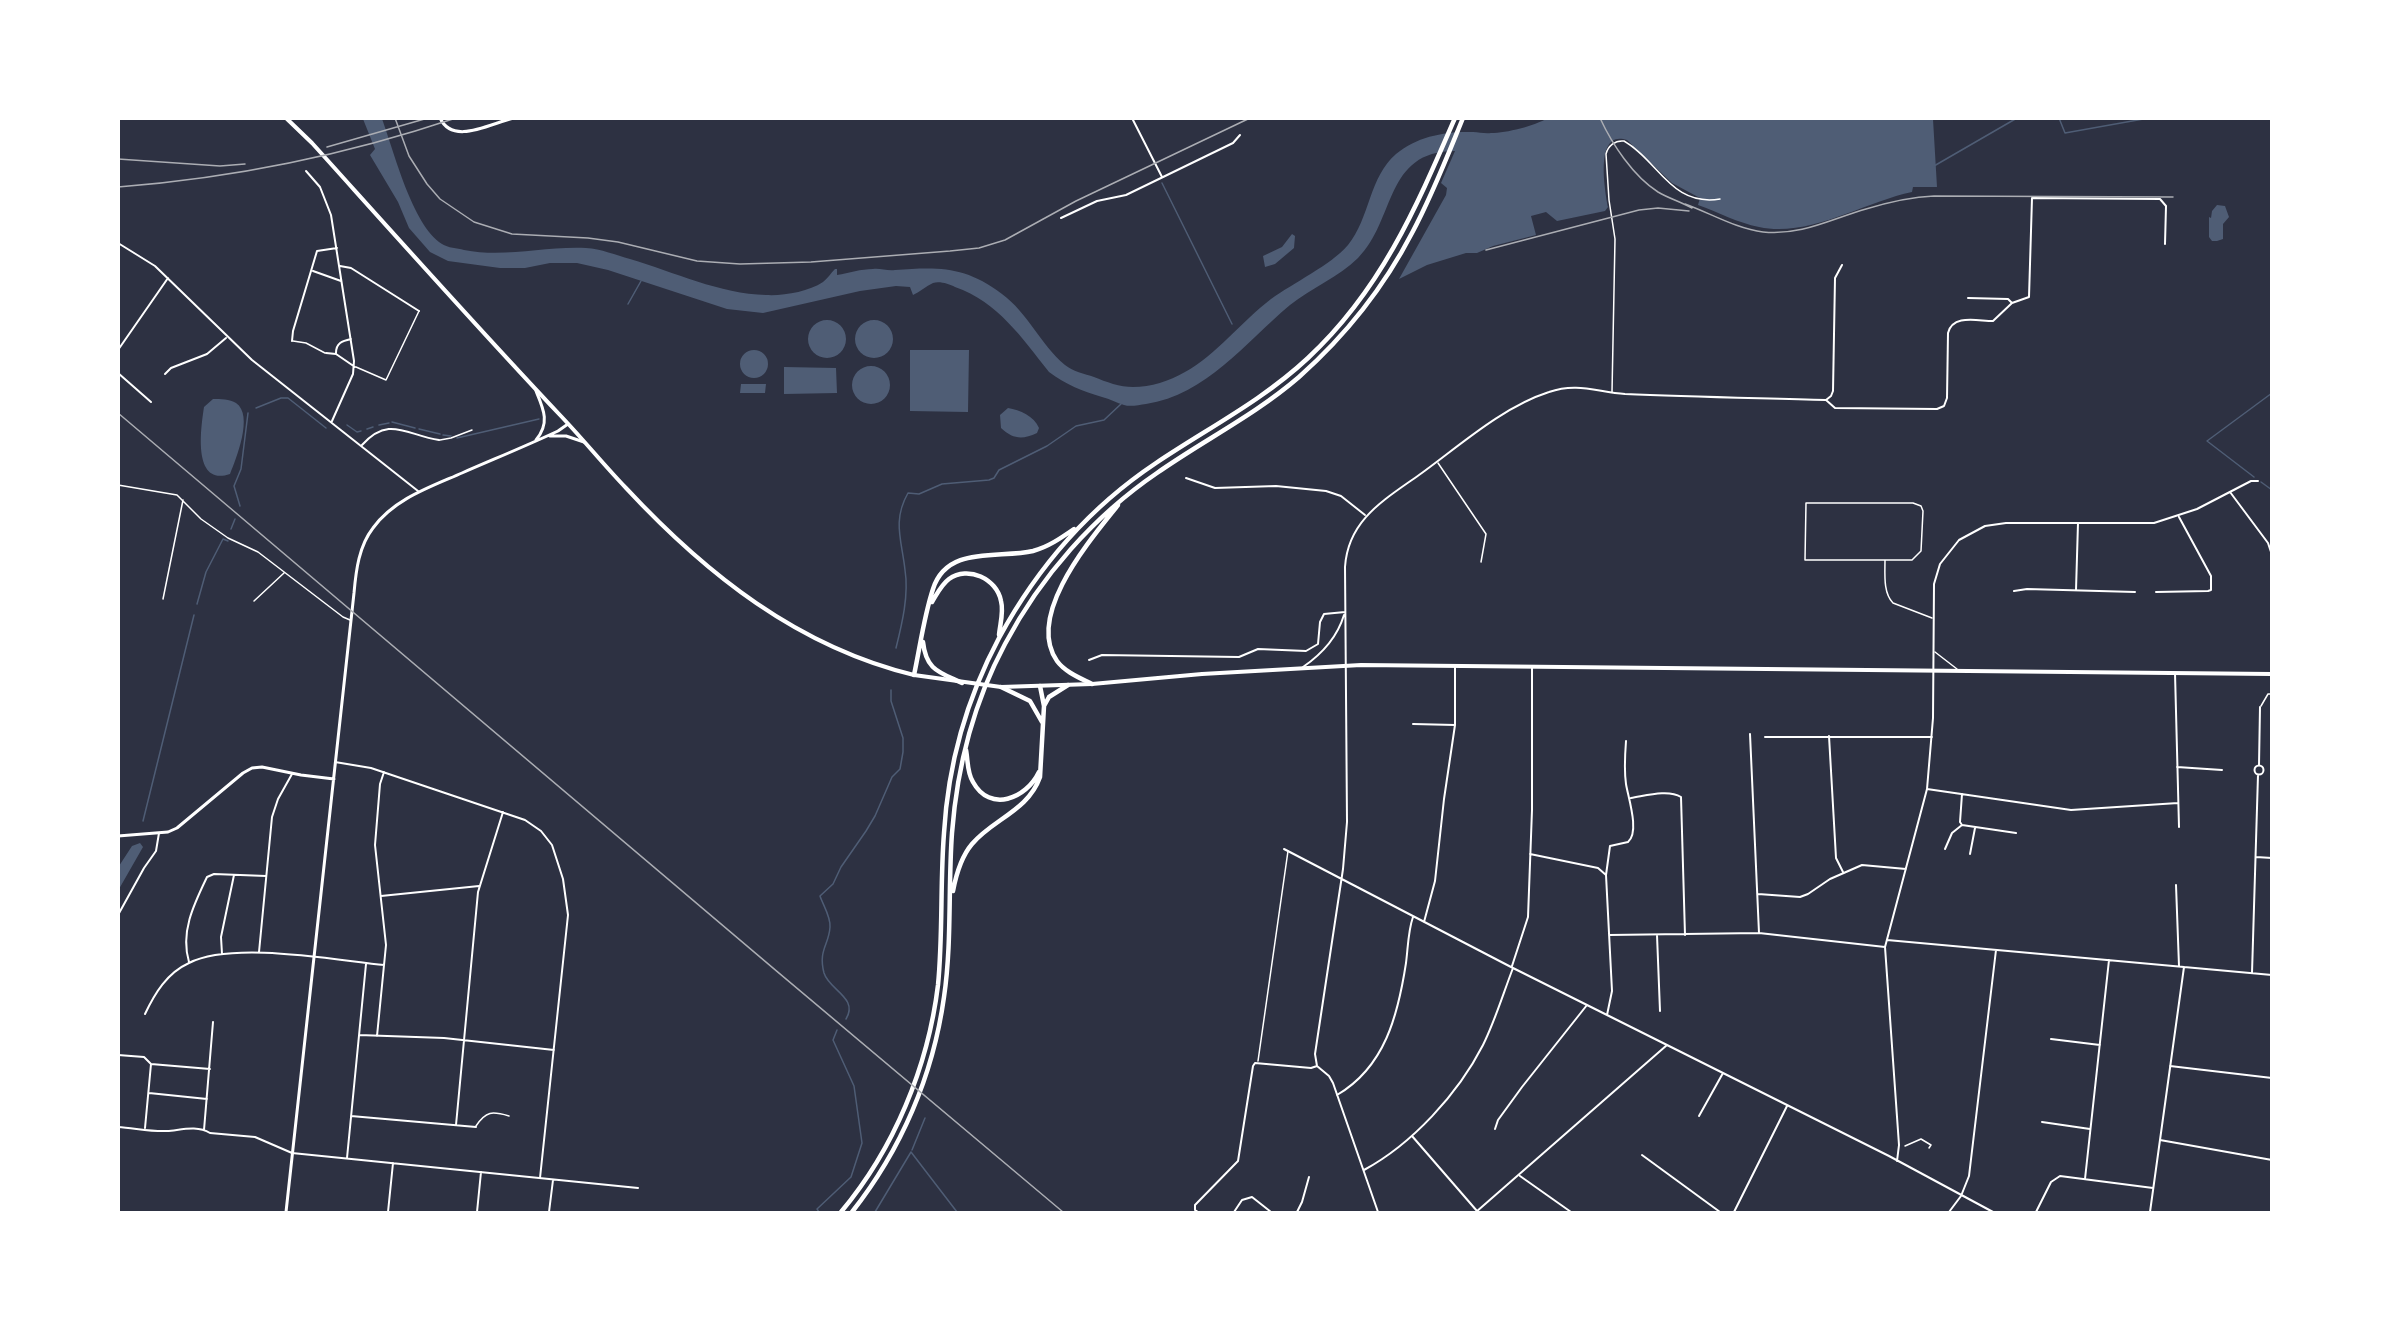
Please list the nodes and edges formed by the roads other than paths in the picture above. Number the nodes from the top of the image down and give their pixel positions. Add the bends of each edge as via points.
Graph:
1 (286, 118) edge
2 (440, 118) edge
3 (514, 118) edge
4 (1132, 118) edge
5 (1455, 118) edge
6 (1463, 118) edge
7 (1240, 135) dead end
8 (306, 171) dead end
9 (1162, 177) junction
10 (1720, 199) dead end
11 (1061, 218) dead end
12 (118, 243) edge
13 (2165, 244) dead end
14 (337, 248) junction
15 (1842, 265) dead end
16 (340, 266) junction
17 (313, 271) junction
18 (168, 278) junction
19 (343, 282) junction
20 (1968, 298) dead end
21 (2012, 303) junction
22 (419, 311) joint
23 (227, 337) junction
24 (351, 339) junction
25 (292, 341) joint
26 (118, 350) edge
27 (326, 353) joint
28 (336, 354) junction
29 (355, 366) junction
30 (118, 373) edge
31 (165, 374) dead end
32 (536, 389) junction
33 (1612, 393) junction
34 (1826, 400) junction
35 (152, 402) dead end
36 (332, 421) junction
37 (568, 424) junction
38 (472, 430) dead end
39 (548, 436) junction
40 (439, 440) joint
41 (535, 441) junction
42 (585, 442) junction
43 (362, 445) junction
44 (1438, 462) junction
45 (1186, 478) dead end
46 (2258, 481) dead end
47 (118, 485) edge
48 (419, 492) junction
49 (2230, 492) junction
50 (1126, 496) junction
51 (183, 499) junction
52 (1365, 515) junction
53 (2179, 517) junction
54 (2078, 523) junction
55 (1083, 524) junction
56 (1885, 560) junction
57 (2271, 561) edge
58 (1481, 562) dead end
59 (285, 573) junction
60 (2076, 590) junction
61 (2014, 591) dead end
62 (2135, 592) dead end
63 (2156, 592) dead end
64 (163, 599) dead end
65 (254, 601) dead end
66 (929, 607) junction
67 (1345, 612) junction
68 (1933, 618) junction
69 (351, 620) junction
70 (923, 637) junction
71 (998, 640) junction
72 (1933, 650) junction
73 (1089, 660) dead end
74 (1346, 665) junction
75 (1455, 665) junction
76 (1532, 666) junction
77 (1303, 667) junction
78 (1934, 670) junction
79 (1960, 671) junction
80 (2175, 673) junction
81 (2271, 674) edge
82 (914, 675) junction
83 (962, 683) junction
84 (1092, 684) junction
85 (1068, 685) junction
86 (1040, 686) junction
87 (1000, 687) junction
88 (2271, 694) edge
89 (1044, 706) junction
90 (2260, 707) joint
91 (1043, 724) junction
92 (1413, 724) dead end
93 (1455, 725) junction
94 (1750, 734) dead end
95 (1829, 736) junction
96 (1765, 737) dead end
97 (1932, 737) junction
98 (1626, 741) dead end
99 (966, 747) junction
100 (335, 762) junction
101 (2259, 765) junction
102 (1041, 767) junction
103 (2176, 767) junction
104 (2271, 769) edge
105 (2222, 770) dead end
106 (2264, 770) junction
107 (384, 772) junction
108 (292, 774) junction
109 (2258, 775) junction
110 (334, 779) junction
111 (1927, 789) junction
112 (1962, 794) junction
113 (1631, 798) junction
114 (2178, 803) junction
115 (502, 812) junction
116 (1962, 825) junction
117 (2179, 827) dead end
118 (1975, 828) junction
119 (2016, 832) dead end
120 (159, 833) junction
121 (118, 836) edge
122 (1945, 849) dead end
123 (1286, 850) joint
124 (1530, 854) junction
125 (1970, 854) dead end
126 (2256, 857) junction
127 (2271, 858) edge
128 (1906, 869) junction
129 (1844, 872) junction
130 (234, 874) junction
131 (1606, 875) junction
132 (266, 876) junction
133 (1342, 880) junction
134 (2176, 885) dead end
135 (479, 886) junction
136 (1757, 894) junction
137 (380, 896) junction
138 (950, 909) junction
139 (118, 915) edge
140 (1413, 917) junction
141 (1424, 922) junction
142 (1759, 933) junction
143 (1657, 934) junction
144 (1609, 935) junction
145 (1685, 935) junction
146 (1887, 940) junction
147 (1885, 947) junction
148 (1996, 950) junction
149 (259, 952) junction
150 (222, 954) junction
151 (314, 958) junction
152 (2109, 960) junction
153 (189, 962) junction
154 (367, 964) junction
155 (384, 965) junction
156 (2179, 966) junction
157 (2184, 967) junction
158 (1512, 968) junction
159 (2252, 973) junction
160 (2271, 975) edge
161 (1587, 1005) junction
162 (1660, 1011) dead end
163 (145, 1014) dead end
164 (1607, 1015) junction
165 (213, 1022) dead end
166 (359, 1035) junction
167 (377, 1036) junction
168 (2051, 1039) dead end
169 (464, 1040) junction
170 (1667, 1045) junction
171 (2100, 1045) junction
172 (554, 1050) junction
173 (118, 1055) edge
174 (1258, 1061) junction
175 (151, 1064) junction
176 (1317, 1066) junction
177 (2170, 1066) junction
178 (210, 1069) junction
179 (1723, 1073) junction
180 (2271, 1078) edge
181 (149, 1093) junction
182 (1337, 1095) junction
183 (207, 1099) junction
184 (1787, 1106) junction
185 (351, 1116) junction
186 (509, 1116) dead end
187 (1699, 1116) dead end
188 (2042, 1122) dead end
189 (456, 1125) junction
190 (118, 1127) edge
191 (476, 1127) joint
192 (146, 1128) junction
193 (1495, 1129) dead end
194 (2090, 1129) junction
195 (204, 1130) junction
196 (1412, 1136) junction
197 (2160, 1140) junction
198 (1905, 1146) dead end
199 (1929, 1148) dead end
200 (292, 1153) junction
201 (1642, 1155) dead end
202 (347, 1158) junction
203 (2271, 1160) edge
204 (1897, 1161) junction
205 (393, 1163) junction
206 (1364, 1170) junction
207 (481, 1172) junction
208 (1519, 1175) junction
209 (1309, 1177) dead end
210 (540, 1178) junction
211 (553, 1179) junction
212 (2085, 1179) junction
213 (638, 1188) dead end
214 (2153, 1188) junction
215 (1961, 1196) junction
216 (286, 1212) edge
217 (388, 1212) edge
218 (477, 1212) edge
219 (549, 1212) edge
220 (841, 1212) edge
221 (852, 1212) edge
222 (1198, 1212) edge
223 (1234, 1212) edge
224 (1271, 1212) edge
225 (1297, 1212) edge
226 (1378, 1212) edge
227 (1477, 1212) edge
228 (1571, 1212) edge
229 (1720, 1212) edge
230 (1734, 1212) edge
231 (1949, 1212) edge
232 (1994, 1212) edge
233 (2036, 1212) edge
234 (2150, 1212) edge

1 - 32 main road
2 - 3 street via 450,131 459,133
4 - 9 street
5 - 55 highway via 1404,232 1378,276 1342,323 1294,371 1256,400 1152,465
6 - 50 highway via 1412,233 1348,327 1298,378 1261,407
7 - 9 street via 1233,143
8 - 14 street via 325,195
9 - 11 street via 1126,195 1097,201
10 - 33 lane via 1699,200 1677,189 1626,142 1616,142 1607,149 1615,239
12 - 18 street
13 - 21 street via 2166,206 2160,199 2032,198 2029,297
14 - 16 street
14 - 17 street via 319,249
15 - 34 street via 1835,278 1833,391
16 - 19 street
16 - 22 street via 351,268
17 - 19 street
17 - 25 street
18 - 23 street
18 - 26 street
19 - 24 street
20 - 21 street via 2008,299
21 - 34 street via 1993,321 1955,320 1950,325 1947,398 1941,408 1835,408
22 - 29 lane via 386,380
23 - 31 street via 207,354
23 - 36 street
24 - 28 street via 338,344
24 - 29 street
25 - 27 lane
27 - 28 street
28 - 29 street
29 - 36 street
30 - 35 street
32 - 37 main road
32 - 41 street via 546,420
33 - 34 street
33 - 44 street via 1578,386 1540,395 1507,413
36 - 43 street
37 - 39 street
37 - 42 main road
38 - 40 lane
39 - 41 street
39 - 42 street
40 - 43 street via 390,428 377,432
41 - 48 street
42 - 82 main road via 680,543 754,603 839,650
43 - 48 street
44 - 52 street
44 - 58 lane via 1486,534
45 - 52 street via 1215,488 1276,486 1326,491 1341,496
46 - 49 street
47 - 51 lane
48 - 69 street via 385,514 369,533 358,565
49 - 53 street
49 - 57 street via 2264,537
50 - 84 highway via 1077,559 1050,619 1049,642 1057,661
50 - 99 highway via 1075,544 1020,618 992,672
51 - 59 lane via 201,519 258,552
51 - 64 lane
52 - 67 street via 1355,529 1345,559
53 - 54 street via 2154,523
53 - 63 street via 2211,576 2211,590
54 - 60 street
54 - 68 street via 1995,524 1966,534 1940,564 1934,584
55 - 66 highway via 1035,551 982,555 956,562 938,579
55 - 71 highway via 1034,581
56 - 56 lane via 1912,560 1922,552 1923,511 1918,504 1806,503 1805,560
56 - 68 lane via 1889,599
59 - 65 lane
59 - 69 lane
60 - 61 street
60 - 62 street
66 - 70 highway
66 - 71 highway via 942,586 954,576 983,577 1001,599
67 - 73 street via 1322,616 1318,644 1306,651 1258,649 1239,657 1102,655
67 - 74 street
67 - 77 street via 1332,640
68 - 72 street
69 - 100 street
70 - 82 highway
70 - 83 highway via 929,664
71 - 220 highway via 972,698 951,774 944,832 938,985 923,1058 891,1138
72 - 78 street
72 - 79 lane
74 - 75 main road
74 - 77 main road
74 - 133 street via 1348,810
75 - 76 main road
75 - 93 street
76 - 78 main road
76 - 124 street
77 - 84 main road
78 - 79 main road
78 - 97 street
79 - 80 main road
80 - 81 main road
80 - 103 street
82 - 83 main road
83 - 87 main road
84 - 85 main road
85 - 86 main road
85 - 89 highway via 1049,697
86 - 87 main road
86 - 89 highway
87 - 91 highway via 1030,701
88 - 90 lane
89 - 91 highway
90 - 101 street
91 - 102 highway
92 - 93 street
93 - 141 street via 1436,871
94 - 136 street
95 - 96 street
95 - 97 street
95 - 129 street via 1836,858
97 - 111 street
98 - 113 street via 1626,784
99 - 102 highway via 973,782 980,791 999,800 1021,795
99 - 138 highway via 952,832
100 - 107 street
100 - 110 street
101 - 106 street
101 - 109 street via 2255,769
102 - 138 highway via 1038,785 1028,799 971,845 957,872
103 - 105 street
103 - 114 street
104 - 106 street
106 - 109 street
107 - 115 street
107 - 137 street via 375,839
108 - 110 street
108 - 120 street via 262,767 247,770 184,824
108 - 132 street via 275,806
109 - 126 street
110 - 151 street
111 - 112 street
111 - 128 street
112 - 114 street via 2071,810
112 - 116 street
113 - 131 street via 1631,840 1610,846
113 - 145 street via 1655,794 1681,797
114 - 117 street
115 - 135 street
115 - 172 street via 525,820 544,833 563,879 567,926
116 - 118 street
116 - 122 street via 1952,833
118 - 119 street
118 - 125 street
120 - 121 street
120 - 139 street via 156,850
123 - 133 street
123 - 174 lane
124 - 131 street via 1598,868
124 - 158 street via 1528,917
126 - 127 street
126 - 159 street
128 - 129 street via 1862,865
128 - 146 street
129 - 136 street via 1800,897
130 - 132 street
130 - 150 street via 222,933
130 - 153 street via 211,874 205,882 187,925 185,945
131 - 144 street
132 - 149 street
133 - 140 street
133 - 176 street via 1315,1054
134 - 156 street
135 - 137 street
135 - 169 street
136 - 142 street
137 - 155 street via 386,945
138 - 221 highway via 946,985 930,1062 898,1141
140 - 141 street
140 - 182 street via 1398,1010 1389,1034 1367,1071
141 - 158 street
142 - 145 street
142 - 147 street
143 - 144 street
143 - 145 street
143 - 162 street
144 - 164 street via 1612,991
146 - 147 street
146 - 148 street
147 - 204 street
148 - 152 street
148 - 215 street via 1969,1176
149 - 150 street
149 - 151 street
150 - 153 street
151 - 154 street
151 - 200 street
152 - 156 street
152 - 171 street
153 - 163 street via 161,986
154 - 155 street
154 - 166 street
155 - 167 street
156 - 157 street
157 - 159 street
157 - 177 street
158 - 161 street
158 - 196 street via 1477,1057
159 - 160 street
161 - 164 street
161 - 193 street via 1522,1087
164 - 170 street
165 - 178 street
166 - 167 street
166 - 185 street
167 - 169 street
168 - 171 street
169 - 172 street
169 - 189 street
170 - 179 street
170 - 208 street
171 - 194 street
172 - 210 street
173 - 175 street via 144,1057
174 - 176 street
174 - 222 street via 1253,1066 1238,1161 1195,1205
175 - 178 street
175 - 181 street
176 - 182 street via 1329,1076
177 - 180 street
177 - 197 street
178 - 183 street
179 - 184 street
179 - 187 street
181 - 183 street
181 - 192 street
182 - 206 street
183 - 195 street
184 - 204 street
184 - 230 street
185 - 189 street
185 - 202 street
186 - 191 lane via 485,1114
188 - 194 street
189 - 191 street
190 - 192 street
192 - 195 street
194 - 212 street
195 - 200 street via 259,1138
196 - 206 street
196 - 227 street
197 - 203 street
197 - 214 street
198 - 199 lane via 1921,1139 1931,1145
200 - 202 street
200 - 216 street
201 - 229 street
202 - 205 street
204 - 215 street
205 - 207 street
205 - 217 street
206 - 226 street
207 - 210 street
207 - 218 street
208 - 227 street
208 - 228 street
209 - 225 street
210 - 211 street
211 - 213 street
211 - 219 street
212 - 214 street
212 - 233 street via 2056,1177
214 - 234 street
215 - 231 street
215 - 232 street
223 - 224 street via 1242,1200 1252,1197

